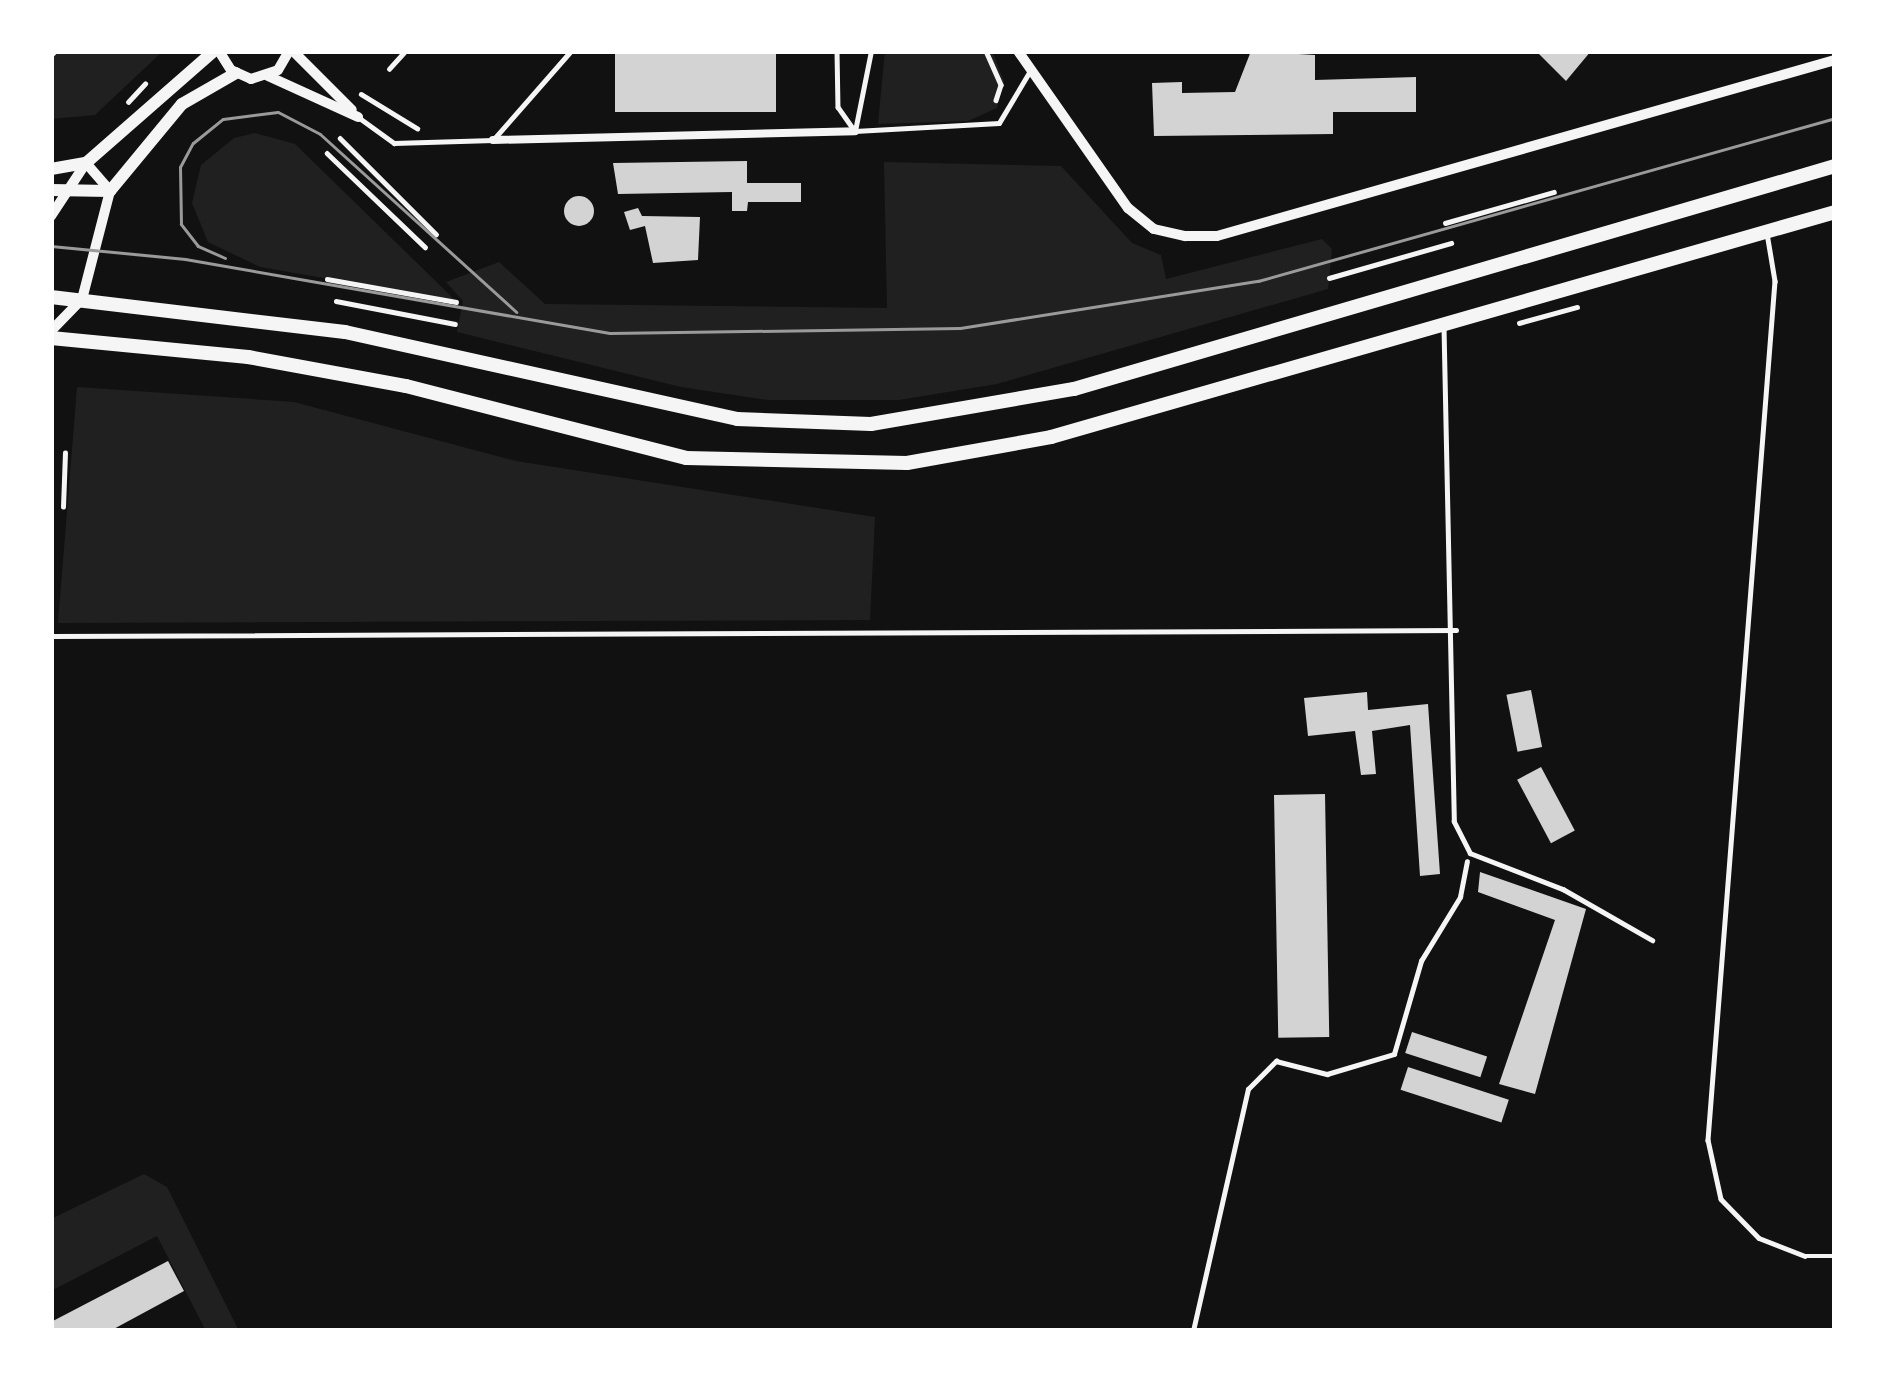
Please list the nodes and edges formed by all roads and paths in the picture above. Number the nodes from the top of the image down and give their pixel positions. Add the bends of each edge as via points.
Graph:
1 (217, 51) edge
2 (291, 51) edge
3 (405, 51) edge
4 (571, 51) edge
5 (837, 51) edge
6 (872, 51) edge
7 (986, 51) edge
8 (1018, 51) edge
9 (1835, 60) edge
10 (389, 69) dead end
11 (1030, 70) junction
12 (236, 74) junction
13 (268, 76) junction
14 (350, 86) dead end
15 (994, 108) dead end
16 (358, 117) junction
17 (429, 131) dead end
18 (856, 131) junction
19 (340, 138) dead end
20 (493, 140) junction
21 (326, 153) dead end
22 (86, 163) junction
23 (1835, 166) edge
24 (51, 169) edge
25 (110, 190) junction
26 (56, 191) edge
27 (1554, 192) dead end
28 (1835, 212) edge
29 (51, 216) edge
30 (1445, 223) dead end
31 (1766, 231) junction
32 (436, 235) dead end
33 (1451, 243) dead end
34 (425, 247) dead end
35 (1329, 278) dead end
36 (327, 279) dead end
37 (51, 297) edge
38 (82, 299) junction
39 (336, 301) dead end
40 (457, 302) dead end
41 (1576, 307) dead end
42 (1444, 321) junction
43 (1519, 323) dead end
44 (455, 324) dead end
45 (51, 334) edge
46 (65, 453) dead end
47 (62, 507) dead end
48 (1456, 630) junction
49 (51, 636) edge
50 (1470, 853) junction
51 (1652, 940) dead end
52 (1835, 1256) edge
53 (1192, 1331) edge

1 - 12 street
1 - 22 street
2 - 13 street
2 - 16 street
3 - 10 lane
4 - 20 lane
5 - 18 lane via 838,107
6 - 18 lane
7 - 15 path via 1001,85
8 - 11 street
9 - 11 street via 1217,236 1170,234 1137,218
11 - 18 lane via 999,123
12 - 13 street
12 - 25 street via 182,104
13 - 16 street
14 - 17 path via 399,123
16 - 20 lane via 394,142
18 - 20 street
19 - 32 path
21 - 34 path
22 - 24 street
22 - 25 street
22 - 26 street
23 - 38 main road via 1074,389 872,424 737,419 345,332
25 - 26 street
25 - 38 street
26 - 29 street
27 - 30 path
28 - 31 main road
31 - 42 main road
31 - 52 lane via 1775,281 1708,1140 1721,1199 1759,1238 1805,1256
33 - 35 path
36 - 40 path
37 - 38 main road
38 - 45 street
39 - 44 path
41 - 43 path
42 - 45 main road via 1051,437 973,455 840,466 686,458 406,386
42 - 48 lane
46 - 47 path
48 - 49 lane
48 - 50 lane via 1454,821
50 - 51 lane via 1563,889
50 - 53 path via 1460,897 1421,961 1394,1054 1328,1074 1276,1060 1248,1089

